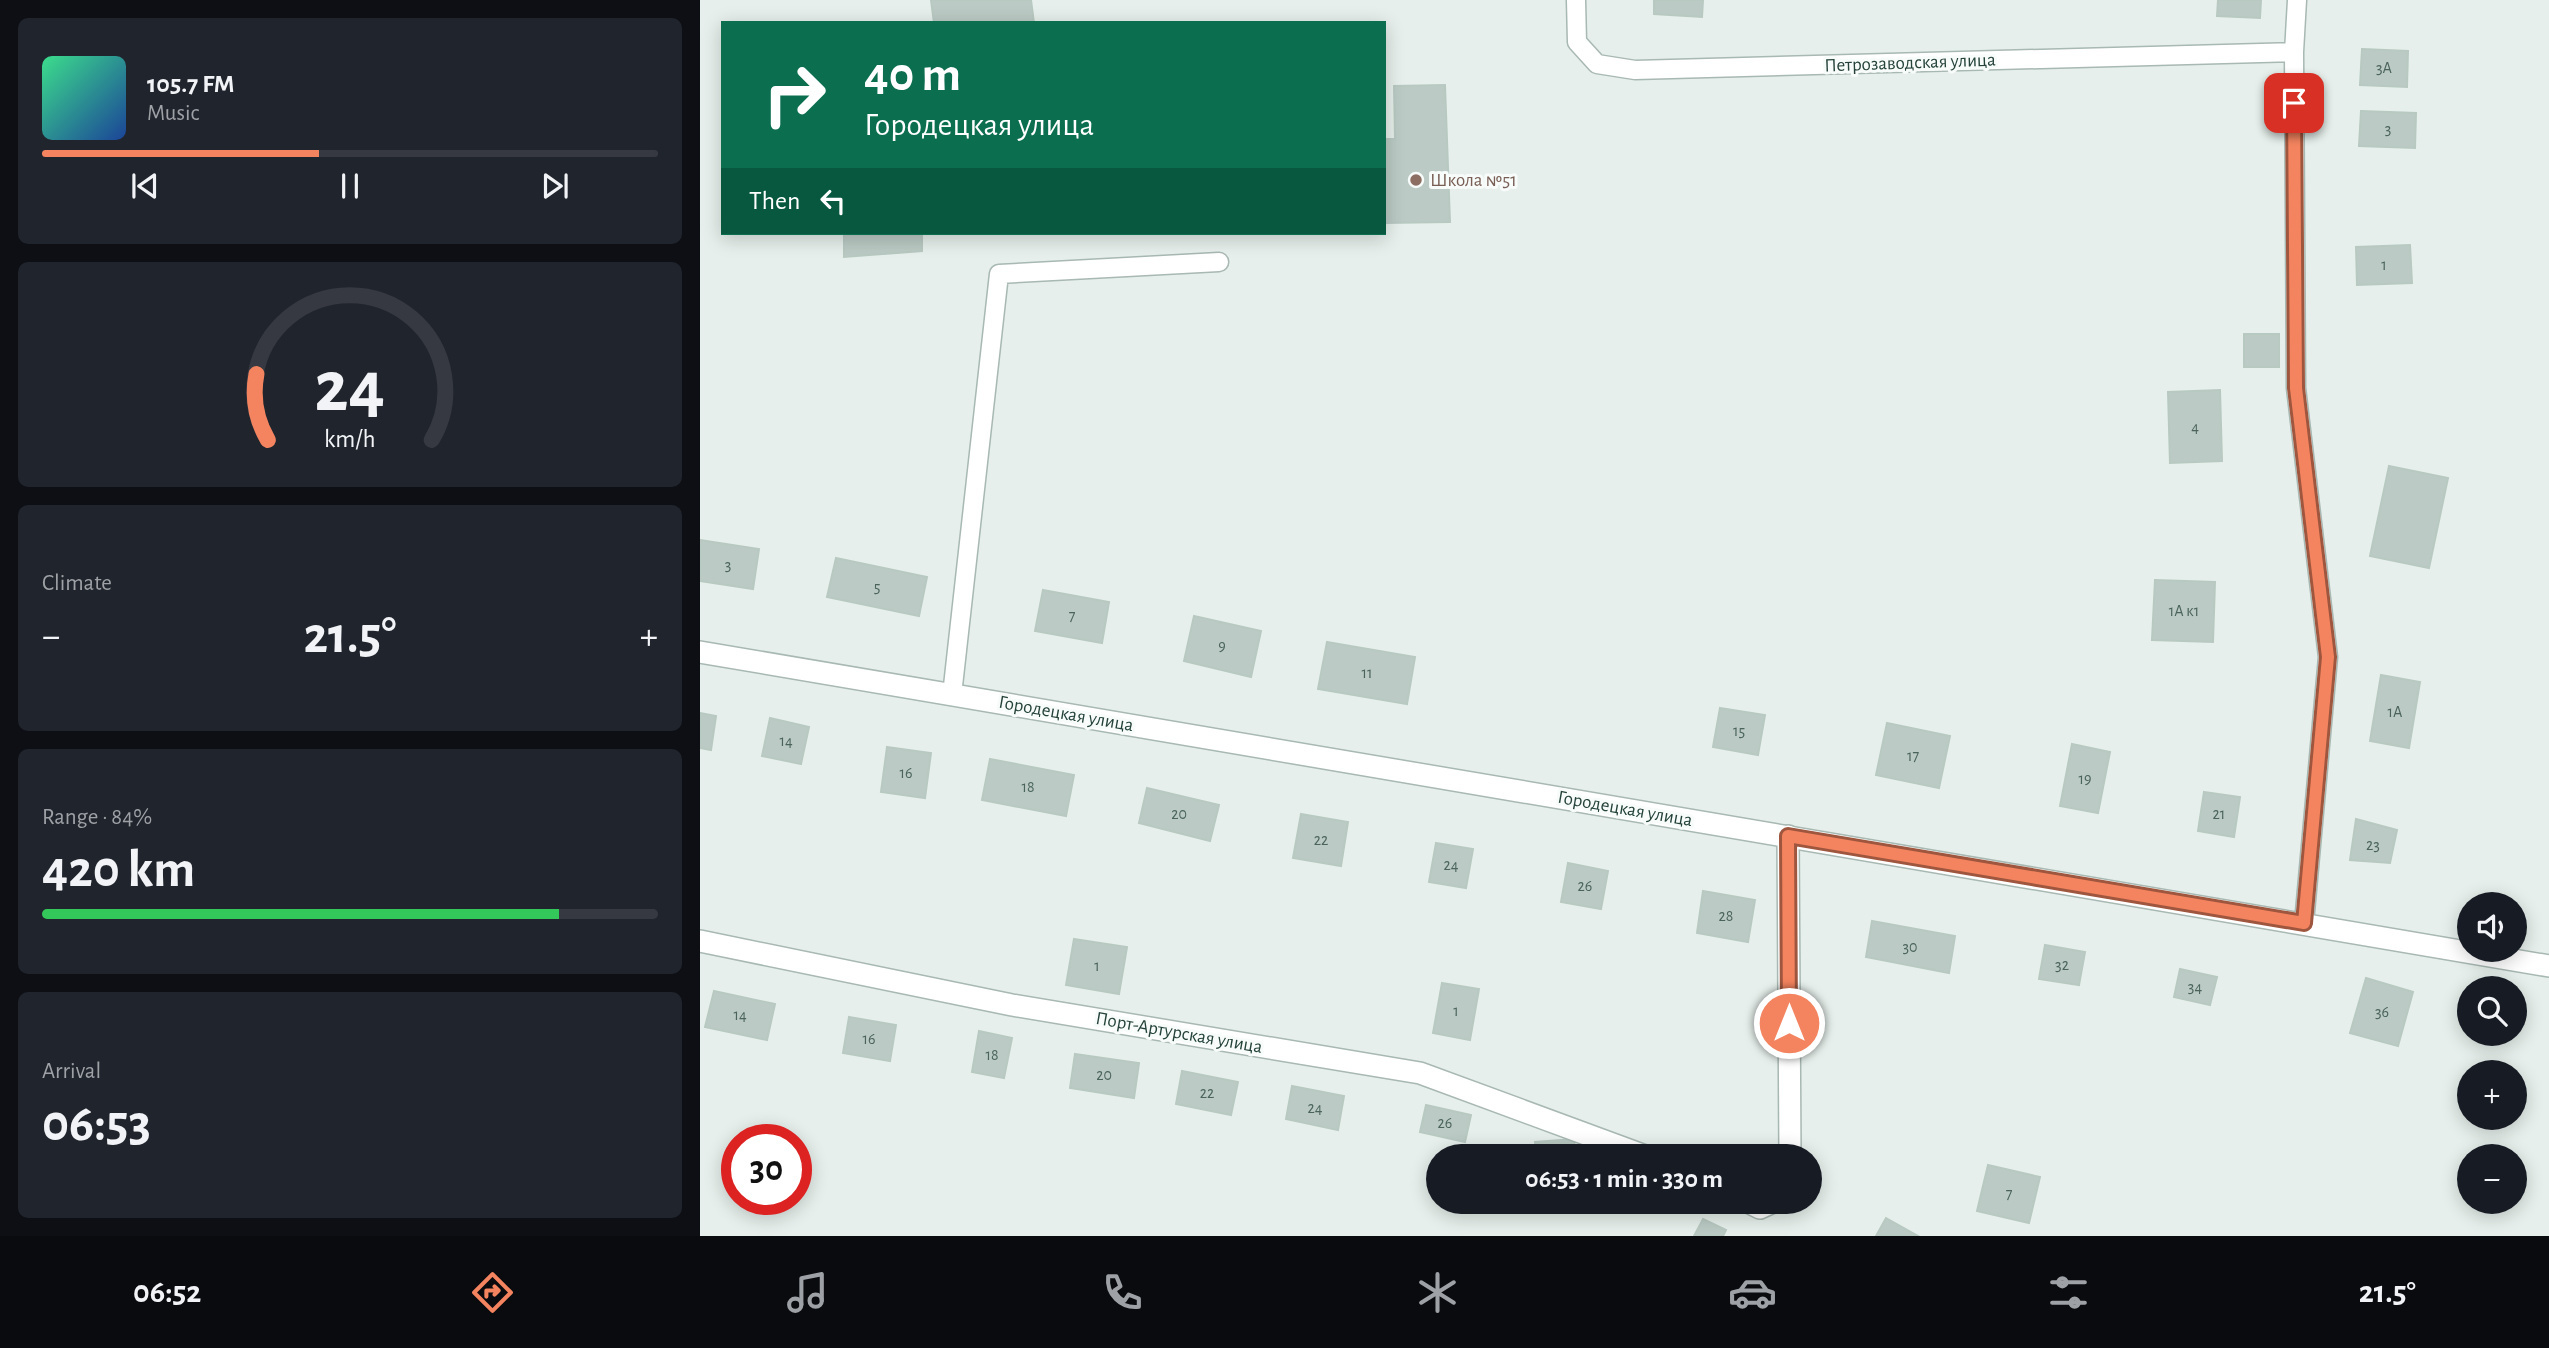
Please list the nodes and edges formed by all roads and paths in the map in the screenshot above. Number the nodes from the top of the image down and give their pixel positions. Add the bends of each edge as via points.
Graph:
1 (1576, 0) edge
2 (2297, 0) edge
3 (2294, 52) junction
4 (1219, 262) dead end
5 (700, 652) edge
6 (952, 695) junction
7 (1788, 836) junction
8 (2304, 923) junction
9 (700, 941) edge
10 (2549, 966) edge
11 (1613, 1144) edge
12 (1790, 1144) edge

1 - 3 lane, Петрозаводская улица via 1577,42 1597,64 1635,70
2 - 3 lane
3 - 8 lane via 2296,388 2328,657
4 - 6 lane via 999,274
5 - 6 street, Городецкая улица
6 - 7 street, Городецкая улица
7 - 8 street, Городецкая улица
7 - 12 street
8 - 10 street, Городецкая улица
9 - 11 street, Порт-Артурская улица via 1012,1005 1420,1073

